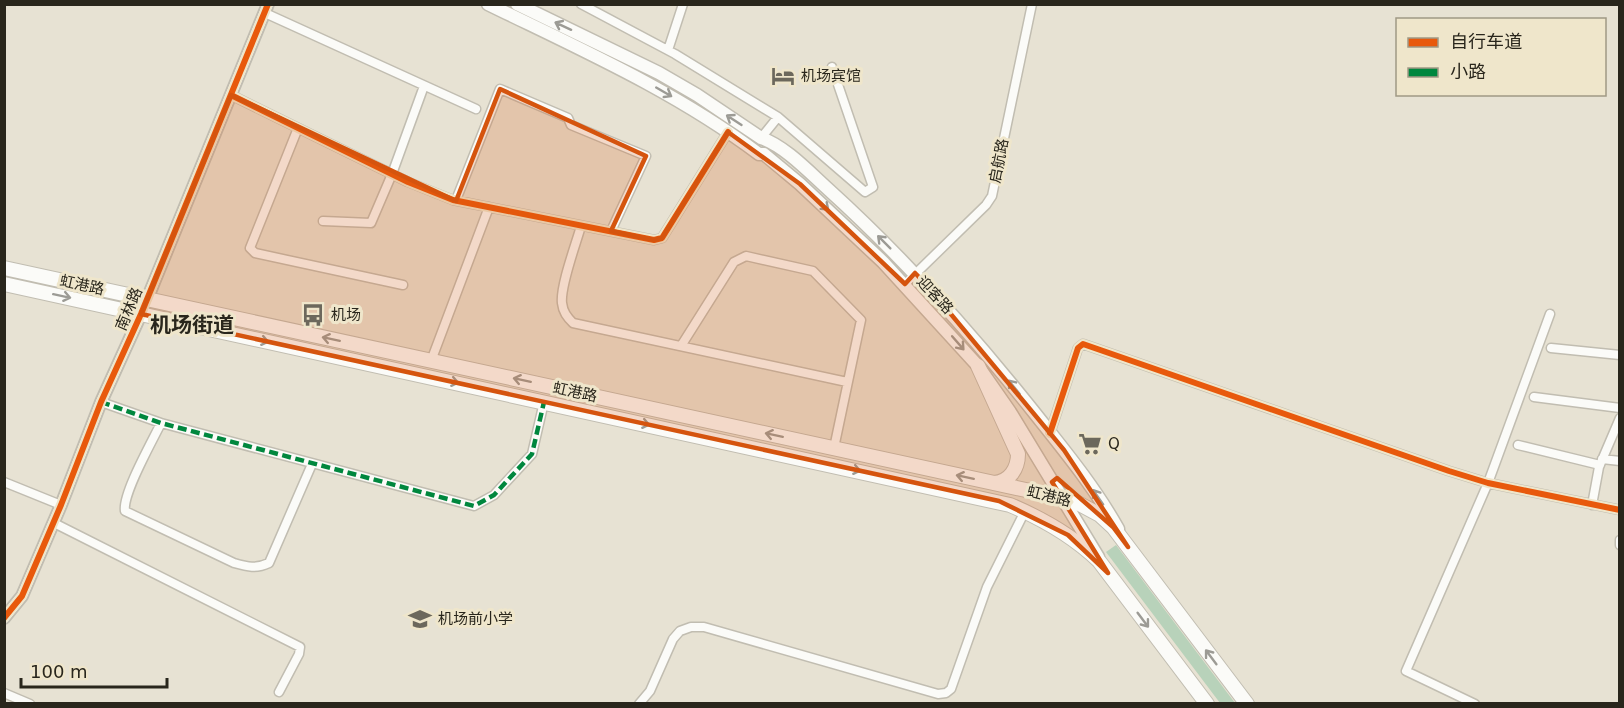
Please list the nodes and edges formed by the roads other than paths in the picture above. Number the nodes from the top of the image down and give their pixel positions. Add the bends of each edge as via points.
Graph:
1 (488, 4) edge
2 (517, 4) edge
3 (581, 4) edge
4 (682, 4) edge
5 (1032, 4) edge
6 (267, 9) edge
7 (668, 50) junction
8 (832, 66) dead end
9 (424, 86) junction
10 (231, 96) junction
11 (476, 109) dead end
12 (778, 117) junction
13 (298, 128) junction
14 (728, 132) junction
15 (761, 138) junction
16 (392, 174) junction
17 (456, 200) junction
18 (489, 207) junction
19 (323, 221) dead end
20 (582, 226) junction
21 (611, 231) junction
22 (4, 268) edge
23 (915, 273) junction
24 (4, 284) edge
25 (904, 284) junction
26 (403, 285) dead end
27 (147, 299) junction
28 (141, 314) junction
29 (1550, 314) dead end
30 (681, 346) junction
31 (1551, 348) dead end
32 (1620, 355) edge
33 (431, 361) junction
34 (978, 366) junction
35 (847, 382) junction
36 (1534, 397) dead end
37 (101, 402) junction
38 (544, 402) junction
39 (1620, 408) edge
40 (1620, 418) edge
41 (161, 423) junction
42 (1050, 433) junction
43 (1518, 445) dead end
44 (834, 448) junction
45 (1620, 461) edge
46 (1601, 462) junction
47 (312, 464) junction
48 (4, 482) edge
49 (992, 483) junction
50 (1488, 483) junction
51 (1062, 498) junction
52 (61, 505) junction
53 (1592, 505) junction
54 (1620, 510) edge
55 (1025, 511) junction
56 (54, 523) junction
57 (1620, 540) edge
58 (1620, 545) edge
59 (1128, 547) junction
60 (1108, 573) junction
61 (4, 618) edge
62 (279, 692) dead end
63 (4, 693) edge
64 (30, 704) edge
65 (639, 704) edge
66 (1207, 704) edge
67 (1247, 704) edge
68 (1475, 704) edge

1 -> 14 main road, 迎客路 via 667,93
15 -> 2 main road, 迎客路 via 659,73
3 - 7 street
4 - 7 street
5 - 23 street, 启航路 via 992,196
6 - 9 street
6 - 10 street, 南林路
7 - 12 street
8 - 12 street via 873,187 865,192
9 - 11 street
9 - 16 street
10 - 13 street
10 - 27 street, 南林路
12 - 15 street
13 - 16 street
13 - 26 street via 250,248 255,253
14 - 21 street via 662,238 654,240
14 -> 25 main road, 迎客路 via 764,154 800,184
23 -> 15 main road, 迎客路 via 812,175 772,142
16 - 17 street
16 - 19 street via 371,223
17 - 18 street
17 - 21 street via 500,89 646,156
18 - 20 street
18 - 33 street
20 - 21 street
20 - 30 street via 563,290 565,315 573,323
22 - 27 highway, 虹港路
23 - 25 street, 启航路
42 -> 23 main road, 迎客路
24 -> 28 highway, 虹港路
25 -> 34 main road, 迎客路
27 - 28 street, 南林路
33 -> 27 highway, 虹港路
28 - 37 street, 南林路
28 -> 38 highway, 虹港路
29 - 50 street
30 - 35 street
30 - 35 street via 734,262 746,256 813,271 861,320
31 - 32 street
44 -> 33 highway, 虹港路
34 - 49 highway via 1018,454 1011,475 1000,483
34 - 51 main road, 迎客路
35 - 44 street
36 - 39 street
37 - 41 street
37 - 52 street, 南林路
38 - 47 street via 532,454 494,495 474,506
38 -> 55 highway, 虹港路 via 999,501
40 - 46 street
41 - 47 street
41 - 47 street via 130,489 125,511 246,567 258,568 269,563
42 - 50 street via 1078,348 1083,344
59 -> 42 main road, 迎客路 via 1102,501
43 - 46 street
49 -> 44 highway, 虹港路
45 - 46 street
46 - 53 street
48 - 52 street
49 - 51 highway, 虹港路
50 - 53 street
50 - 68 street via 1406,671
51 - 59 highway, 虹港路 via 1100,516
51 - 60 main road, 迎客路
52 - 56 street, 南林路
53 - 54 street
55 - 60 highway, 虹港路 via 1084,546
55 - 65 street via 987,587 946,693 938,694 704,627 691,627 673,639 650,691
56 - 61 street, 南林路 via 22,596
56 - 62 street via 300,647
57 - 58 street
67 -> 59 highway, 迎客路
60 -> 66 highway, 迎客路
63 - 64 street

